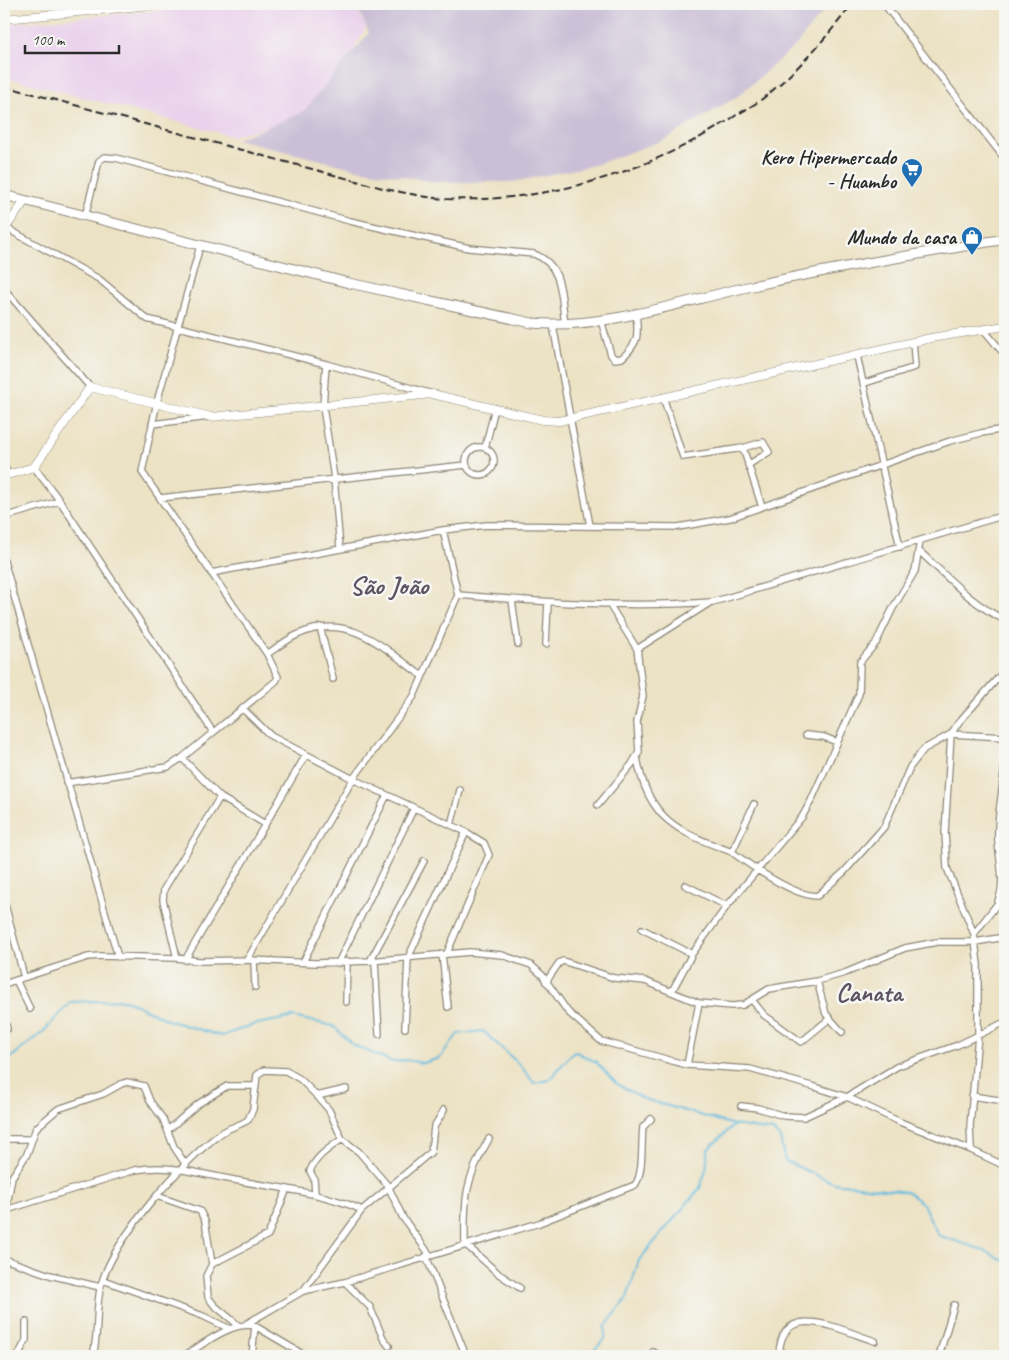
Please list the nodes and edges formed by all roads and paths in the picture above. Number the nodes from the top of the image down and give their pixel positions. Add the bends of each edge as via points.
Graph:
1 (162, 4) edge
2 (884, 4) edge
3 (4, 19) edge
4 (1005, 159) edge
5 (4, 195) edge
6 (25, 201) junction
7 (85, 217) junction
8 (5, 229) edge
9 (1005, 239) edge
10 (200, 246) junction
11 (4, 289) edge
12 (636, 312) junction
13 (601, 320) junction
14 (554, 325) junction
15 (565, 325) junction
16 (1005, 326) edge
17 (177, 328) junction
18 (983, 329) junction
19 (913, 342) junction
20 (1005, 355) edge
21 (857, 356) junction
22 (326, 364) junction
23 (864, 383) junction
24 (90, 387) junction
25 (432, 394) junction
26 (663, 397) junction
27 (157, 402) junction
28 (324, 407) junction
29 (495, 408) junction
30 (211, 417) junction
31 (570, 418) junction
32 (152, 424) junction
33 (1005, 430) edge
34 (485, 448) junction
35 (743, 448) junction
36 (466, 464) junction
37 (882, 464) junction
38 (748, 465) junction
39 (4, 466) edge
40 (34, 467) junction
41 (6, 475) edge
42 (334, 478) junction
43 (160, 498) junction
44 (60, 502) junction
45 (762, 507) junction
46 (1005, 514) edge
47 (4, 518) edge
48 (590, 526) junction
49 (442, 530) junction
50 (920, 541) junction
51 (900, 547) junction
52 (340, 548) junction
53 (919, 551) junction
54 (4, 561) edge
55 (211, 573) junction
56 (458, 595) junction
57 (512, 600) junction
58 (548, 602) junction
59 (712, 602) junction
60 (609, 604) junction
61 (1005, 620) edge
62 (320, 627) junction
63 (518, 644) dead end
64 (546, 644) dead end
65 (637, 649) junction
66 (267, 654) junction
67 (1005, 670) edge
68 (422, 676) junction
69 (333, 679) dead end
70 (243, 709) junction
71 (213, 732) junction
72 (951, 734) junction
73 (806, 735) dead end
74 (837, 742) junction
75 (306, 754) junction
76 (637, 757) junction
77 (182, 758) junction
78 (353, 779) junction
79 (66, 783) junction
80 (460, 790) dead end
81 (387, 795) junction
82 (220, 797) junction
83 (754, 804) dead end
84 (598, 805) dead end
85 (414, 808) junction
86 (265, 824) junction
87 (451, 826) junction
88 (466, 832) junction
89 (732, 852) junction
90 (424, 861) dead end
91 (758, 872) junction
92 (685, 885) dead end
93 (1005, 894) edge
94 (998, 901) junction
95 (4, 902) edge
96 (727, 906) junction
97 (642, 929) dead end
98 (974, 934) junction
99 (1005, 937) edge
100 (975, 942) junction
101 (445, 954) junction
102 (692, 954) junction
103 (118, 957) junction
104 (177, 958) junction
105 (408, 958) junction
106 (185, 960) junction
107 (247, 960) junction
108 (254, 960) junction
109 (347, 961) junction
110 (372, 961) junction
111 (303, 962) junction
112 (338, 963) junction
113 (24, 977) junction
114 (16, 980) junction
115 (817, 981) junction
116 (546, 982) junction
117 (4, 984) edge
118 (255, 987) dead end
119 (672, 991) junction
120 (752, 1000) junction
121 (346, 1002) dead end
122 (699, 1003) junction
123 (448, 1007) dead end
124 (30, 1009) dead end
125 (4, 1018) edge
126 (829, 1019) junction
127 (1005, 1022) edge
128 (405, 1028) dead end
129 (8, 1029) dead end
130 (842, 1032) dead end
131 (379, 1034) dead end
132 (978, 1036) junction
133 (688, 1065) junction
134 (256, 1086) junction
135 (346, 1089) dead end
136 (317, 1096) junction
137 (972, 1096) junction
138 (847, 1098) junction
139 (1005, 1101) edge
140 (741, 1106) dead end
141 (444, 1110) dead end
142 (651, 1119) dead end
143 (169, 1129) junction
144 (4, 1139) edge
145 (31, 1139) junction
146 (342, 1139) junction
147 (489, 1139) dead end
148 (971, 1150) junction
149 (1005, 1166) edge
150 (183, 1167) junction
151 (388, 1186) junction
152 (287, 1188) junction
153 (315, 1193) junction
154 (157, 1196) junction
155 (362, 1210) junction
156 (5, 1212) edge
157 (466, 1244) junction
158 (428, 1256) junction
159 (4, 1259) edge
160 (212, 1264) junction
161 (103, 1280) junction
162 (345, 1282) junction
163 (100, 1287) junction
164 (520, 1288) dead end
165 (303, 1290) junction
166 (954, 1306) dead end
167 (26, 1322) dead end
168 (246, 1324) junction
169 (238, 1325) junction
170 (255, 1326) junction
171 (230, 1330) junction
172 (875, 1341) dead end
173 (389, 1346) dead end
174 (653, 1352) dead end
175 (18, 1356) edge
176 (93, 1356) edge
177 (184, 1356) edge
178 (252, 1356) edge
179 (306, 1356) edge
180 (466, 1356) edge
181 (660, 1356) edge
182 (779, 1356) edge
183 (939, 1356) edge

1 - 3 street
2 - 4 street
5 - 6 main road
6 - 7 main road
6 - 8 street
7 - 10 main road
7 - 15 street via 99,161 104,157 116,158 468,248 534,254 552,265 558,274
8 - 17 street via 100,279 143,317
9 - 12 main road via 849,265
10 - 14 main road via 348,283
10 - 17 street
11 - 24 street
12 - 13 main road
12 - 13 street via 638,339 622,358 614,359 611,355
13 - 15 main road
14 - 15 main road
14 - 31 street
16 - 18 street
17 - 22 street
17 - 27 street
18 - 19 street
18 - 20 street
19 - 21 street
19 - 23 street via 916,367
21 - 23 street
21 - 26 street
22 - 25 street
22 - 28 street
23 - 37 street
24 - 27 street
24 - 40 street
25 - 28 street
25 - 29 street
26 - 31 street
26 - 35 street via 683,457
27 - 30 street
27 - 32 street
28 - 30 street
28 - 42 street
29 - 31 street via 543,420
29 - 34 street
30 - 32 street
31 - 48 street
32 - 43 street via 142,472
33 - 37 street via 950,441
34 - 36 street via 472,449 465,458
34 - 36 street via 494,458 487,473 475,475
35 - 38 street
35 - 38 street via 763,442 769,452
36 - 42 street
37 - 45 street
37 - 51 street
38 - 45 street
39 - 41 street
40 - 41 street
40 - 44 street
42 - 43 street
42 - 52 street
43 - 55 street
44 - 47 street
44 - 71 street
45 - 48 street via 705,524 678,527
46 - 50 street
48 - 49 street via 487,525
49 - 52 street
49 - 56 street
50 - 51 street
50 - 53 street
51 - 59 street
52 - 55 street
53 - 61 street via 972,600
53 - 74 street via 909,583 892,608 876,643 860,662 858,694
54 - 79 street
55 - 66 street
56 - 57 street
56 - 68 street
57 - 58 street
57 - 63 street
58 - 60 street
58 - 64 street
59 - 60 street
59 - 65 street
60 - 65 street
62 - 66 street via 297,635
62 - 68 street via 348,628 366,636
62 - 69 street
65 - 76 street via 643,696 637,722
66 - 70 street via 276,671 276,682
67 - 72 street
68 - 78 street via 409,703
70 - 71 street
70 - 75 street via 271,736
71 - 77 street
72 - 91 street via 916,758 884,827 823,892 812,896
72 - 94 street via 1004,737 998,830 1003,886
72 - 98 street via 946,868
73 - 74 street
74 - 91 street via 811,801
75 - 78 street
75 - 86 street
76 - 84 street
76 - 89 street via 644,788 666,820 691,836
77 - 79 street via 168,767 147,772
77 - 82 street
78 - 81 street
78 - 107 street
79 - 103 street
80 - 87 street
81 - 85 street
81 - 111 street
82 - 86 street
82 - 104 street via 164,889 163,900
83 - 89 street
85 - 87 street
85 - 112 street
86 - 106 street
87 - 88 street
88 - 101 street via 484,844 489,855
88 - 105 street
89 - 91 street
90 - 110 street
91 - 96 street
92 - 96 street
93 - 94 street
94 - 98 street
95 - 113 street
96 - 102 street
97 - 102 street
98 - 100 street
99 - 100 street
100 - 115 street via 937,942 905,948
100 - 132 street
101 - 105 street
101 - 116 street via 486,952 516,958 530,965
101 - 123 street
102 - 119 street
103 - 104 street
103 - 113 street via 88,957
104 - 106 street
105 - 110 street
105 - 128 street
106 - 107 street
107 - 108 street
108 - 111 street
108 - 118 street
109 - 110 street
109 - 112 street
109 - 121 street
110 - 131 street
111 - 112 street
113 - 114 street
114 - 117 street
114 - 124 street
115 - 120 street via 769,989
115 - 126 street
116 - 119 street via 563,961 604,976 645,980
116 - 133 street via 568,1012 601,1042
119 - 122 street
120 - 122 street via 732,1006
120 - 126 street via 764,1015 801,1042
122 - 133 street
125 - 129 street
126 - 130 street
127 - 132 street
132 - 137 street
132 - 138 street via 898,1066
133 - 138 street via 758,1070
134 - 136 street via 259,1072 278,1069 300,1079
134 - 143 street via 227,1086 198,1104
134 - 150 street via 251,1117 220,1134
135 - 136 street
136 - 146 street via 329,1110
137 - 139 street
137 - 148 street
138 - 140 street via 804,1117
138 - 148 street
141 - 151 street via 434,1127 431,1152
142 - 157 street via 643,1127 641,1160 635,1184 539,1223
143 - 145 street via 144,1086 128,1082 100,1096 58,1109 36,1128
143 - 150 street
144 - 145 street
145 - 156 street via 27,1154 12,1177
146 - 151 street via 359,1152
146 - 153 street via 325,1151 311,1168
147 - 157 street via 481,1152 464,1201
148 - 149 street
150 - 152 street
150 - 154 street
150 - 156 street via 135,1170
151 - 155 street
151 - 158 street via 403,1218
152 - 153 street
152 - 160 street via 268,1235
153 - 155 street
154 - 160 street via 200,1211 205,1221
154 - 161 street via 121,1246
155 - 165 street
157 - 158 street
157 - 164 street
158 - 162 street
158 - 180 street
159 - 163 street
160 - 169 street via 206,1276 208,1297
161 - 163 street
161 - 171 street via 203,1316
162 - 165 street
162 - 173 street via 370,1307
163 - 176 street
165 - 168 street
166 - 183 street
167 - 175 street via 26,1340
168 - 169 street
168 - 170 street
169 - 171 street
170 - 178 street
170 - 179 street
171 - 177 street
172 - 182 street via 802,1321 786,1329 780,1339
174 - 181 street

